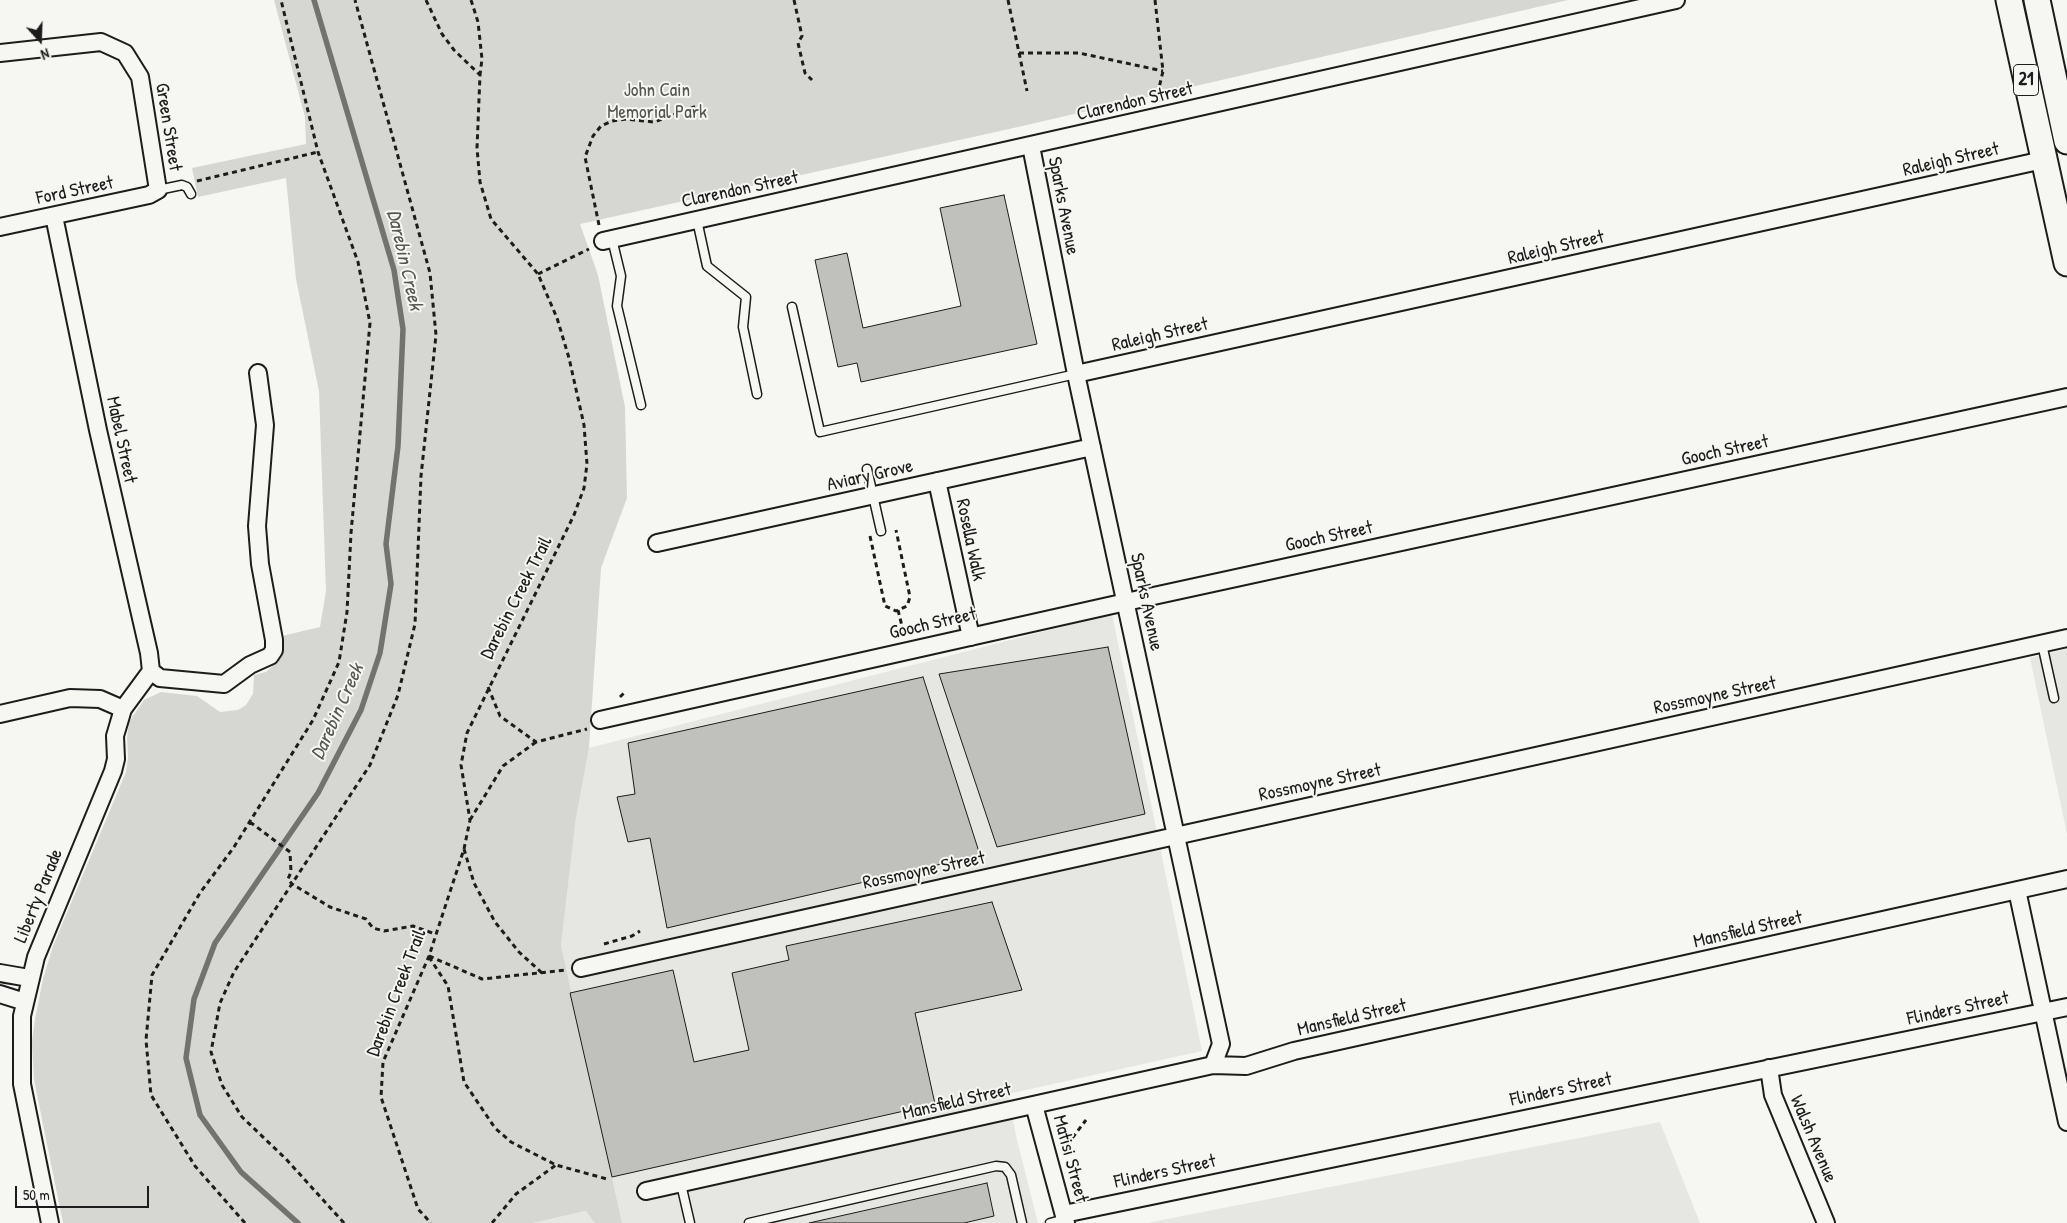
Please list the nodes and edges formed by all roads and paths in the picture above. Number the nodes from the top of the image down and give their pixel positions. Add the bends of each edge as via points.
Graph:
1 (354, 0) edge
2 (426, 0) edge
3 (471, 0) edge
4 (794, 0) edge
5 (1008, 0) edge
6 (1155, 0) edge
7 (1676, 0) edge
8 (2009, 0) edge
9 (2037, 0) edge
10 (0, 52) edge
11 (1019, 53) junction
12 (1162, 71) junction
13 (480, 75) junction
14 (812, 80) dead end
15 (1027, 91) dead end
16 (700, 105) dead end
17 (1165, 116) junction
18 (2067, 141) edge
19 (1031, 146) junction
20 (318, 152) dead end
21 (2044, 160) junction
22 (182, 185) junction
23 (158, 190) junction
24 (191, 194) dead end
25 (54, 216) junction
26 (697, 220) junction
27 (0, 227) edge
28 (608, 240) junction
29 (2067, 263) edge
30 (538, 274) junction
31 (792, 307) dead end
32 (258, 373) dead end
33 (1076, 374) junction
34 (757, 394) dead end
35 (2067, 397) edge
36 (641, 405) dead end
37 (1092, 447) junction
38 (867, 469) dead end
39 (937, 481) junction
40 (873, 496) junction
41 (896, 530) dead end
42 (881, 532) dead end
43 (869, 535) dead end
44 (657, 543) dead end
45 (1126, 602) junction
46 (898, 610) junction
47 (903, 630) dead end
48 (970, 637) junction
49 (2067, 638) edge
50 (2042, 644) junction
51 (150, 672) junction
52 (488, 686) junction
53 (2054, 698) dead end
54 (123, 709) junction
55 (0, 714) edge
56 (600, 720) joint
57 (536, 742) junction
58 (470, 820) junction
59 (250, 822) dead end
60 (1177, 835) junction
61 (464, 849) junction
62 (2067, 879) edge
63 (292, 884) junction
64 (2017, 890) junction
65 (435, 934) junction
66 (429, 956) junction
67 (581, 968) joint
68 (0, 973) edge
69 (542, 974) junction
70 (29, 978) junction
71 (0, 994) edge
72 (25, 1002) junction
73 (2067, 1007) edge
74 (2044, 1012) junction
75 (1213, 1065) junction
76 (1769, 1068) junction
77 (1034, 1105) junction
78 (1086, 1120) dead end
79 (2067, 1122) edge
80 (1066, 1146) dead end
81 (556, 1165) junction
82 (607, 1180) dead end
83 (681, 1184) junction
84 (646, 1191) dead end
85 (1061, 1220) edge
86 (50, 1223) edge
87 (344, 1223) edge
88 (431, 1223) edge
89 (492, 1223) edge
90 (690, 1223) edge
91 (749, 1223) edge
92 (1022, 1223) edge
93 (1826, 1223) edge

1 - 63 path via 430,273 436,335 421,476 415,624 398,695 370,765
2 - 13 path via 442,34
3 - 13 path, Darebin Creek Trail via 478,22
4 - 14 path via 802,36 798,43 805,73
5 - 11 path
6 - 12 path
7 - 17 street, Clarendon Street
8 - 21 main road, 21
9 - 18 main road, 21
10 - 23 street, Green Street via 101,42 125,53 140,77
11 - 12 path via 1079,53
11 - 15 path
12 - 17 path via 1159,88
13 - 30 path, Darebin Creek Trail via 476,148 480,182 491,219
16 - 28 path via 654,122 612,120 593,136 585,157
17 - 19 street, Clarendon Street
19 - 26 street, Clarendon Street
19 - 33 street, Sparks Avenue
20 - 22 path
21 - 29 main road, 21
21 - 33 street, Raleigh Street
22 - 23 lane
22 - 24 lane via 188,187
23 - 25 street, Ford Street via 150,195
25 - 27 street, Ford Street
25 - 51 street, Mabel Street via 149,653
26 - 28 street, Clarendon Street
26 - 34 lane via 707,266 746,297 743,327
28 - 30 path
28 - 36 lane via 621,276 617,306
30 - 52 path, Darebin Creek Trail via 557,318 569,358 584,425 587,464 584,488 574,515
31 - 33 lane via 820,432
32 - 51 street via 265,425 257,526 274,650 270,656 250,665 224,684 160,678
33 - 37 street, Sparks Avenue
35 - 45 street, Gooch Street
37 - 39 street, Aviary Grove
37 - 45 street, Sparks Avenue
38 - 40 lane
39 - 40 street, Aviary Grove
39 - 48 street, Rosella Walk
40 - 42 lane
40 - 44 street, Aviary Grove
41 - 46 path via 910,597 907,606
43 - 46 path via 885,606 889,610
45 - 48 street, Gooch Street
45 - 60 street, Sparks Avenue
46 - 47 path
48 - 56 street, Gooch Street
49 - 50 street, Rossmoyne Street
50 - 53 lane
50 - 60 street, Rossmoyne Street
51 - 54 street, Liberty Parade
52 - 57 path via 500,716
52 - 58 path, Darebin Creek Trail via 467,733 461,765
54 - 55 street via 100,699 70,698
54 - 70 street, Liberty Parade via 115,736 113,771
56 - 57 path via 591,728
57 - 58 path via 503,766
58 - 61 path, Darebin Creek Trail
59 - 63 path via 290,852 288,879
60 - 67 street, Rossmoyne Street
60 - 75 street, Sparks Avenue via 1221,1044
61 - 65 path, Darebin Creek Trail
61 - 69 path via 474,883 495,922
62 - 64 street, Mansfield Street
63 - 65 path via 330,908 366,920 374,928 384,931 412,926
63 - 87 path via 234,972 220,1003 211,1052 222,1085 242,1117 286,1159
64 - 74 street
64 - 75 street, Mansfield Street via 1294,1051 1246,1066
65 - 66 path, Darebin Creek Trail
66 - 69 path via 482,979
66 - 81 path via 448,986 464,1082 496,1128 511,1142
66 - 88 path, Darebin Creek Trail via 383,1062 381,1097 418,1209
67 - 69 path
68 - 70 street
70 - 72 street, Liberty Parade
71 - 72 street
72 - 86 street, Liberty Parade via 22,1084
73 - 74 street, Flinders Street
74 - 76 street, Flinders Street
74 - 79 street
75 - 77 street, Mansfield Street
76 - 85 street, Flinders Street
76 - 93 street, Walsh Avenue via 1773,1095
77 - 83 street, Mansfield Street
77 - 85 street, Matisi Street
78 - 80 path
81 - 82 path
81 - 89 path via 516,1194
83 - 84 street, Mansfield Street
83 - 90 lane
91 - 92 lane via 996,1166 1005,1167 1011,1175

